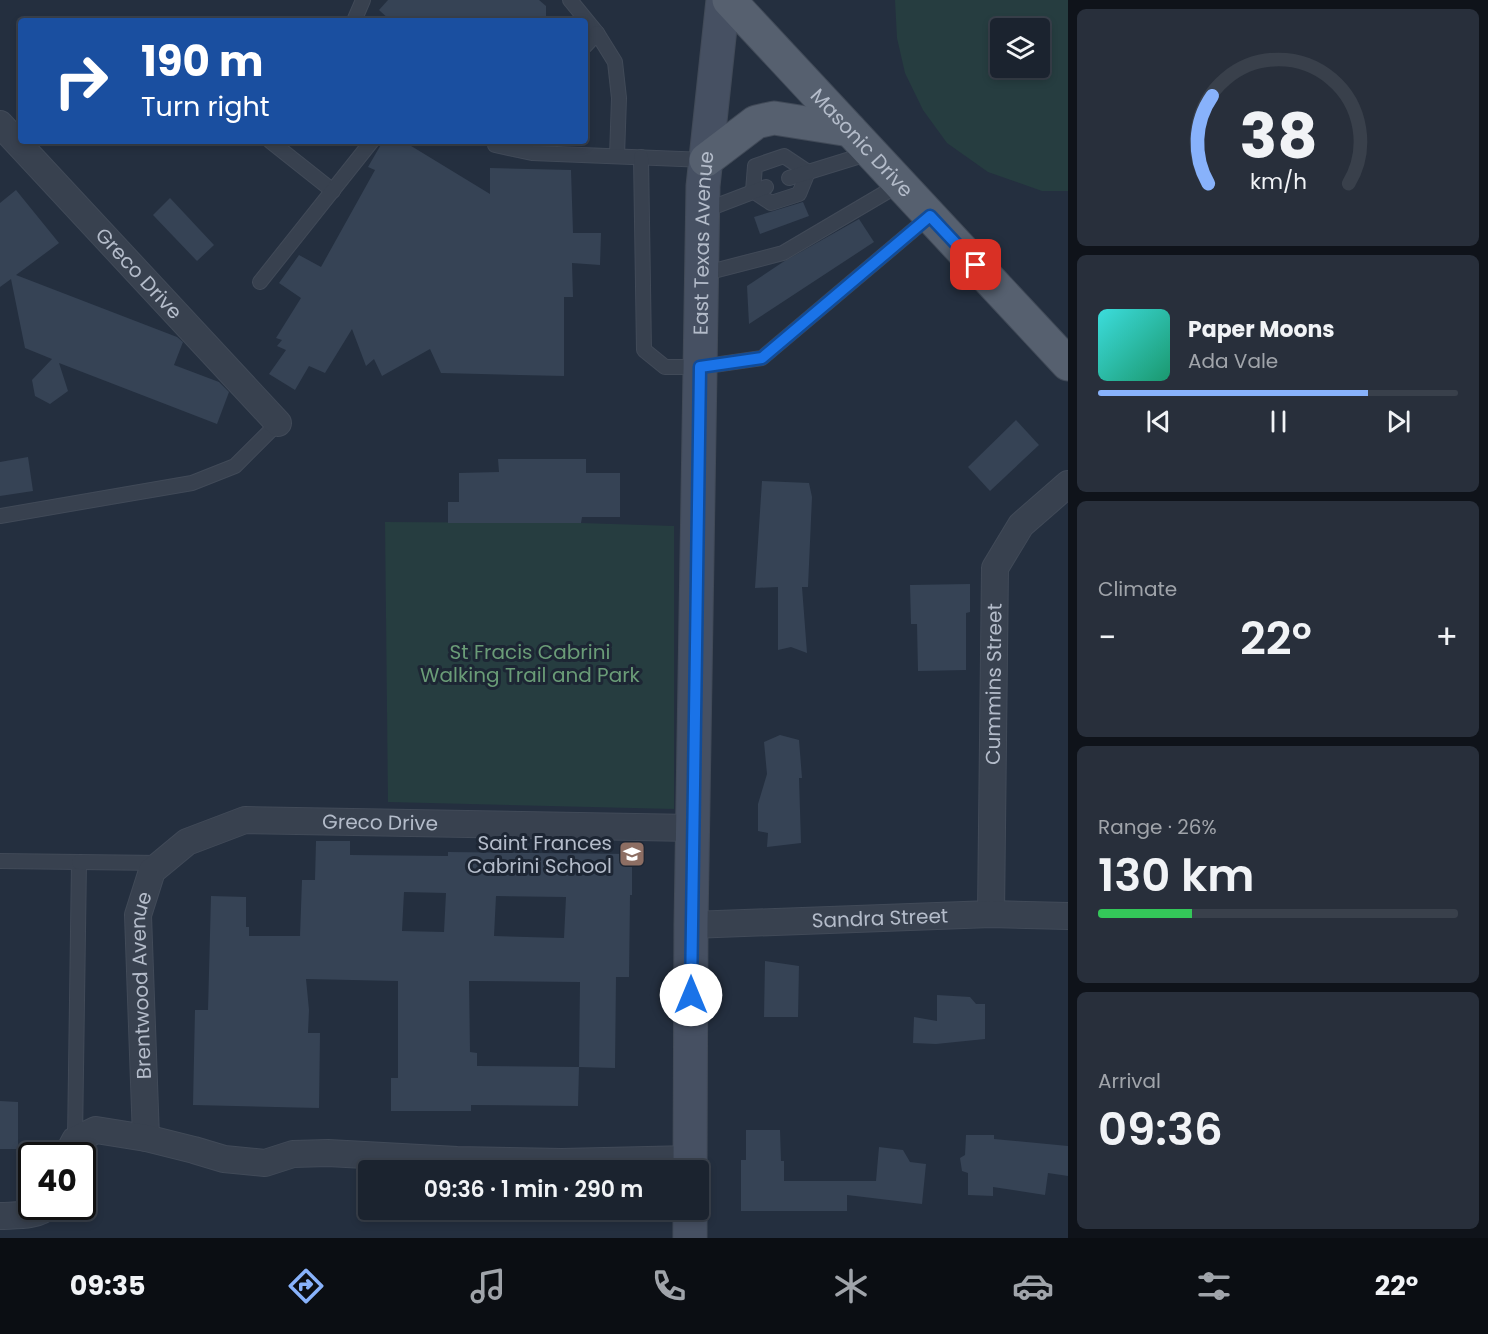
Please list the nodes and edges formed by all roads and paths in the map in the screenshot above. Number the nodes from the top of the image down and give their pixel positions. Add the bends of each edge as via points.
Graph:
1 (363, 0) edge
2 (570, 0) edge
3 (723, 0) edge
4 (729, 0) edge
5 (355, 18) edge
6 (585, 18) edge
7 (588, 22) edge
8 (597, 33) junction
9 (588, 43) edge
10 (0, 123) edge
11 (861, 141) junction
12 (18, 142) edge
13 (19, 144) edge
14 (274, 144) edge
15 (370, 144) edge
16 (499, 144) edge
17 (616, 156) junction
18 (641, 157) junction
19 (706, 160) junction
20 (808, 172) junction
21 (789, 178) dead end
22 (901, 184) junction
23 (759, 189) junction
24 (333, 191) junction
25 (703, 211) junction
26 (930, 216) junction
27 (702, 274) junction
28 (260, 282) dead end
29 (1068, 364) edge
30 (700, 367) junction
31 (278, 423) joint
32 (1068, 484) edge
33 (0, 516) edge
34 (693, 828) junction
35 (0, 861) edge
36 (78, 862) junction
37 (157, 867) junction
38 (991, 914) junction
39 (1068, 916) edge
40 (691, 925) junction
41 (146, 1138) junction
42 (71, 1142) edge
43 (79, 1142) edge
44 (457, 1160) edge
45 (690, 1160) edge
46 (18, 1215) edge
47 (0, 1216) edge
48 (690, 1220) edge
49 (690, 1238) edge

1 - 5 lane
2 - 6 lane
3 - 19 street, East Texas Avenue
4 - 11 main road, Masonic Drive
7 - 8 lane
8 - 9 lane
8 - 17 lane via 615,62 619,98
10 - 12 street, Greco Drive
11 - 19 main road via 774,118 756,122
11 - 20 lane
11 - 22 main road, Masonic Drive
13 - 31 street, Greco Drive
14 - 24 lane
15 - 24 lane
16 - 17 lane via 532,153
17 - 18 lane
18 - 19 lane
18 - 30 lane via 644,350 665,367
19 - 25 street, East Texas Avenue
20 - 21 lane
20 - 23 lane via 799,194 771,203
20 - 23 lane via 784,156 755,166
22 - 26 main road, Masonic Drive
22 - 27 lane via 783,253
23 - 25 lane
24 - 28 lane
25 - 27 street, East Texas Avenue
26 - 29 main road, Masonic Drive
26 - 30 lane via 762,358
27 - 30 street, East Texas Avenue
30 - 34 street, East Texas Avenue
31 - 33 lane via 235,466 192,483
32 - 38 street, Cummins Street via 1021,525 995,568
34 - 37 street, Greco Drive via 245,820 187,842
34 - 40 street, East Texas Avenue
35 - 36 lane
36 - 37 lane
36 - 42 lane
37 - 41 street, Brentwood Avenue via 138,915
38 - 39 street, Sandra Street
38 - 40 street, Sandra Street
40 - 45 street, East Texas Avenue
41 - 43 street via 96,1130
41 - 44 street via 224,1159 265,1163 293,1154 328,1153
46 - 47 street
48 - 49 street

